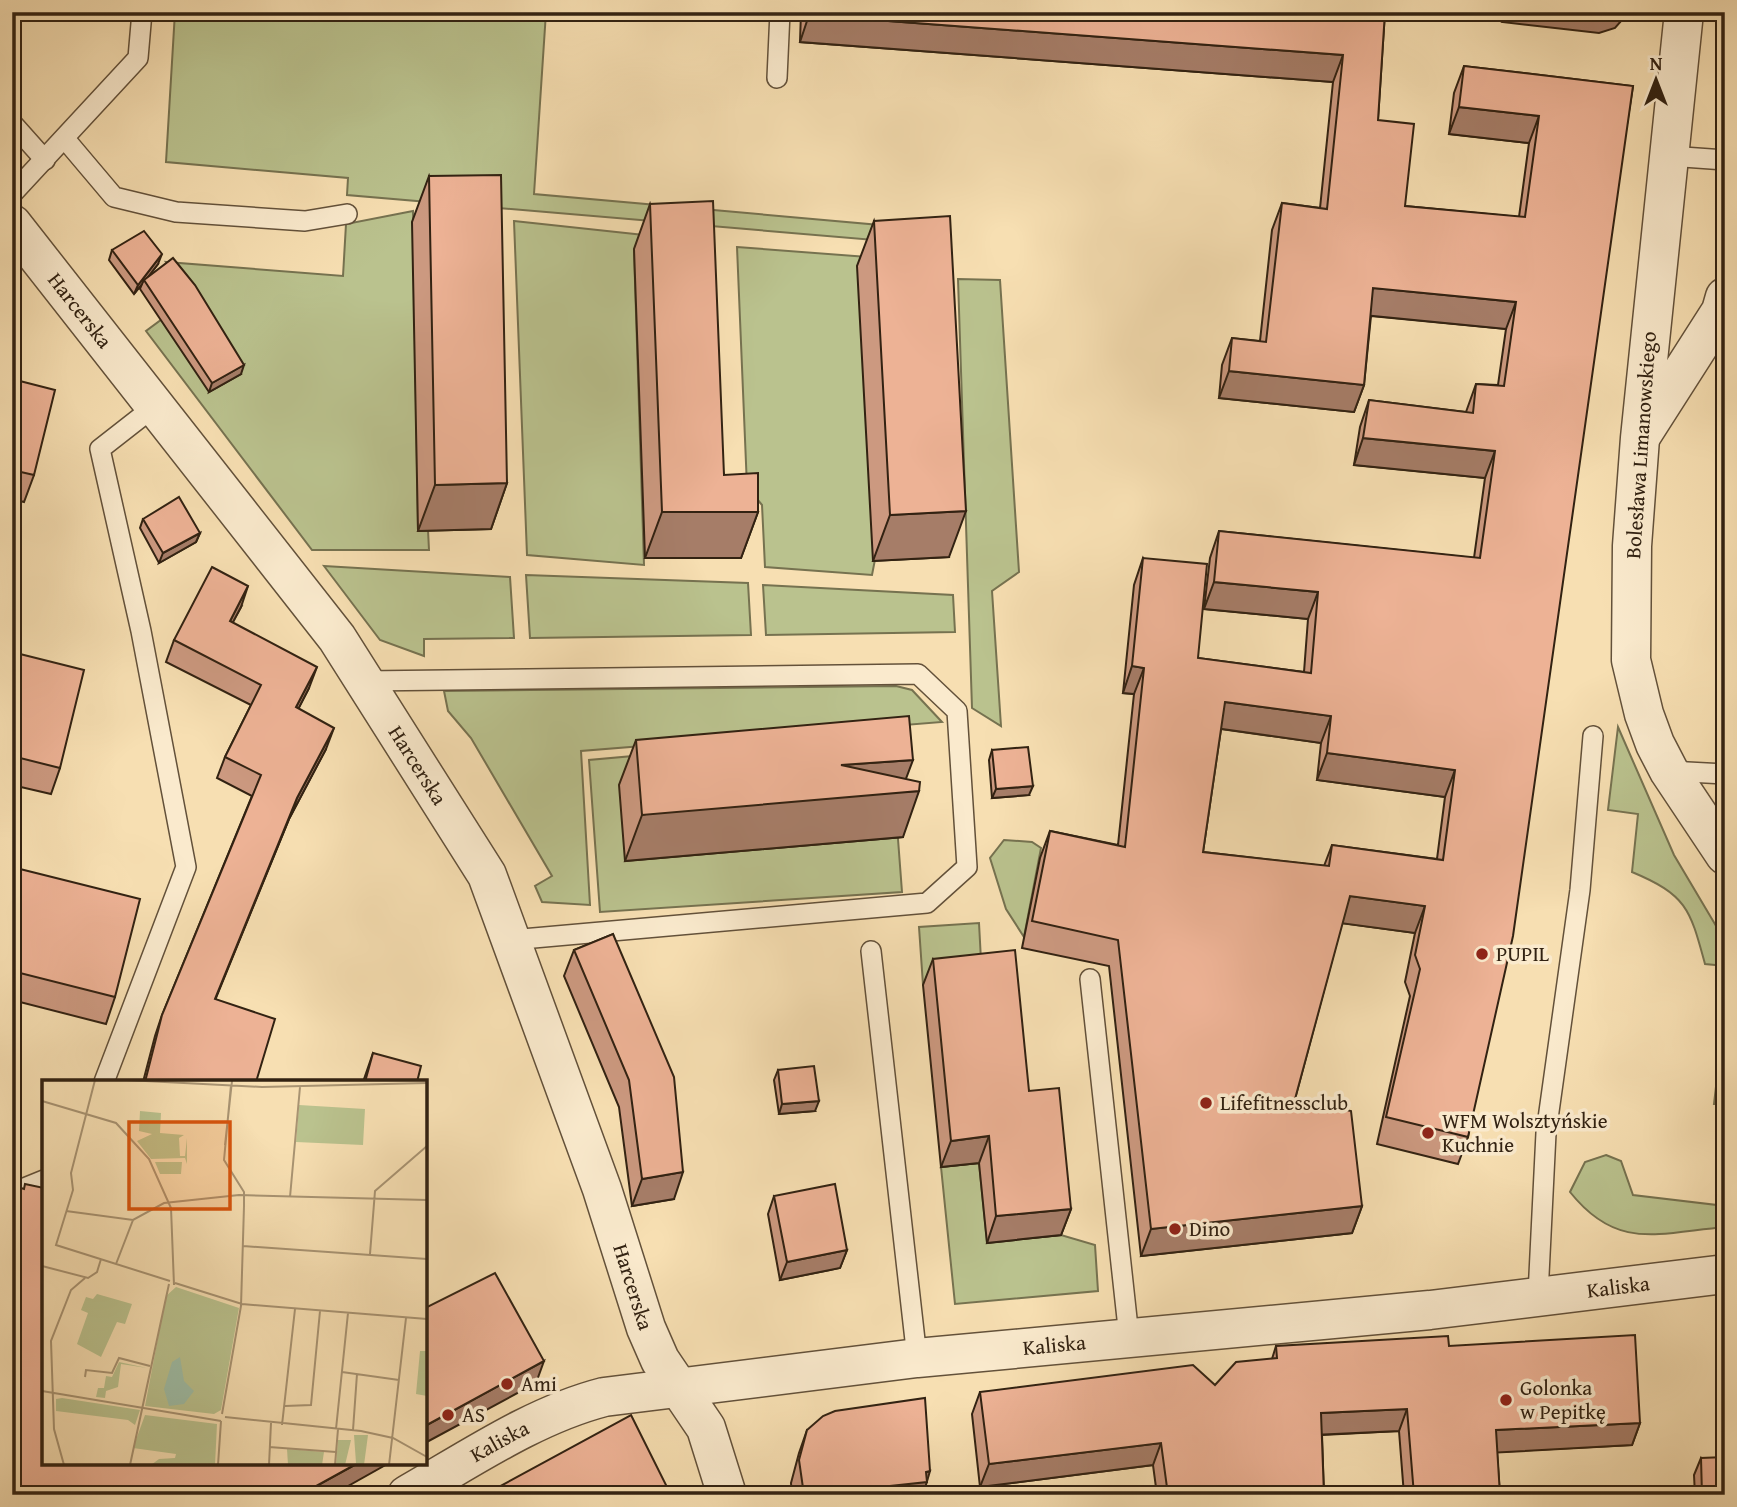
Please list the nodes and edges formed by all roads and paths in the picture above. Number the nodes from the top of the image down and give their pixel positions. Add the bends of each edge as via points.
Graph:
1 (142, 12) edge
2 (780, 12) edge
3 (1684, 12) edge
4 (777, 78) dead end
5 (12, 122) edge
6 (65, 139) junction
7 (1669, 156) junction
8 (45, 160) junction
9 (1725, 160) edge
10 (12, 194) edge
11 (346, 214) dead end
12 (12, 224) edge
13 (1725, 296) edge
14 (155, 406) junction
15 (1640, 438) junction
16 (364, 681) junction
17 (1594, 736) dead end
18 (1669, 771) junction
19 (1725, 774) edge
20 (1725, 855) edge
21 (511, 940) junction
22 (871, 951) dead end
23 (1090, 979) dead end
24 (105, 1080) edge
25 (42, 1181) edge
26 (12, 1193) edge
27 (1725, 1274) edge
28 (1538, 1295) junction
29 (1129, 1337) junction
30 (917, 1358) junction
31 (680, 1387) junction
32 (407, 1495) edge
33 (727, 1495) edge

1 - 6 lane via 138,58
2 - 4 lane
3 - 7 street, Bolesława Limanowskiego
5 - 8 lane
6 - 8 lane
6 - 11 lane via 114,197 176,212 305,221
7 - 9 lane
7 - 15 street, Bolesława Limanowskiego
8 - 10 lane
12 - 14 street, Harcerska
13 - 15 street via 1721,311
14 - 16 street, Harcerska via 337,638
14 - 24 lane via 100,449 186,867
15 - 18 street, Bolesława Limanowskiego via 1632,546 1631,660 1644,714
16 - 21 street, Harcerska via 487,875
16 - 21 lane via 918,674 957,711 967,867 927,903
17 - 28 lane via 1580,890 1546,1133
18 - 19 lane
18 - 20 street, Bolesława Limanowskiego
21 - 31 street, Harcerska via 603,1189 646,1328 660,1360
22 - 30 lane
23 - 29 lane
25 - 26 lane
27 - 28 street, Kaliska
28 - 29 street, Kaliska via 1430,1310
29 - 30 street, Kaliska
30 - 31 street, Kaliska
31 - 32 street, Kaliska via 575,1405
31 - 33 street, Harcerska via 706,1428

